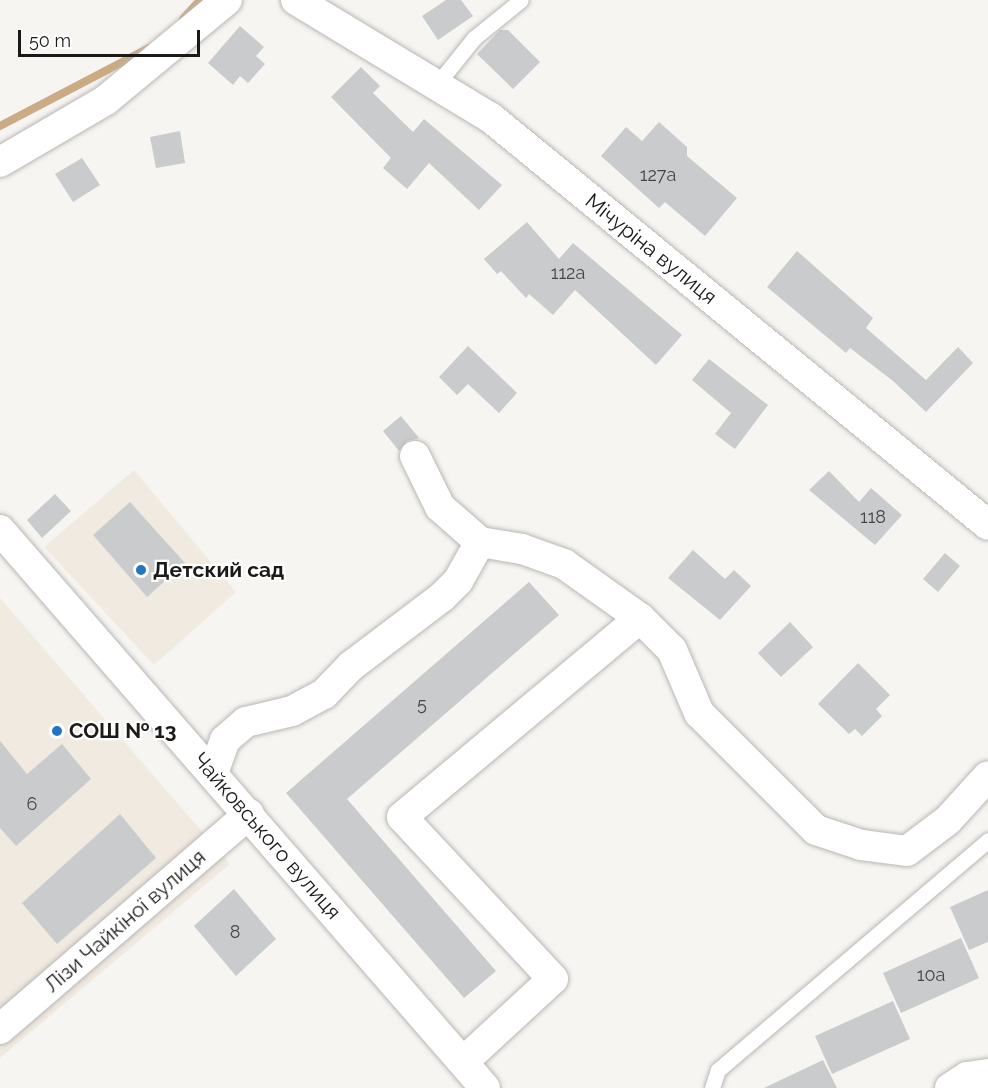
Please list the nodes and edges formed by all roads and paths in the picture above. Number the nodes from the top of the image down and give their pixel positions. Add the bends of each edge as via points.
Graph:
1 (227, 0) edge
2 (296, 0) edge
3 (521, 0) edge
4 (438, 83) junction
5 (0, 162) edge
6 (415, 456) dead end
7 (988, 525) edge
8 (0, 530) edge
9 (480, 542) junction
10 (640, 618) junction
11 (213, 773) junction
12 (988, 776) edge
13 (249, 814) junction
14 (988, 840) edge
15 (0, 1029) edge
16 (463, 1062) junction
17 (988, 1074) edge
18 (485, 1088) edge
19 (712, 1088) edge
20 (950, 1088) edge

1 - 5 street via 106,100
2 - 4 street, Мічуріна вулиця
3 - 4 lane via 474,38
4 - 7 street, Мічуріна вулиця via 491,118
6 - 9 street via 440,507
8 - 11 street, Чайковського вулиця
9 - 10 street via 564,564
9 - 11 street via 458,581 442,597 351,666 324,693 292,711 246,722 225,740
10 - 12 street via 672,650 699,714 816,830 861,845 907,851 948,820
10 - 16 street via 402,817 553,979
11 - 13 street, Чайковського вулиця
13 - 15 street, Лізи Чайкіної вулиця
13 - 16 street, Чайковського вулиця
14 - 19 lane via 718,1070
16 - 18 street, Чайковського вулиця
17 - 20 street via 967,1077

